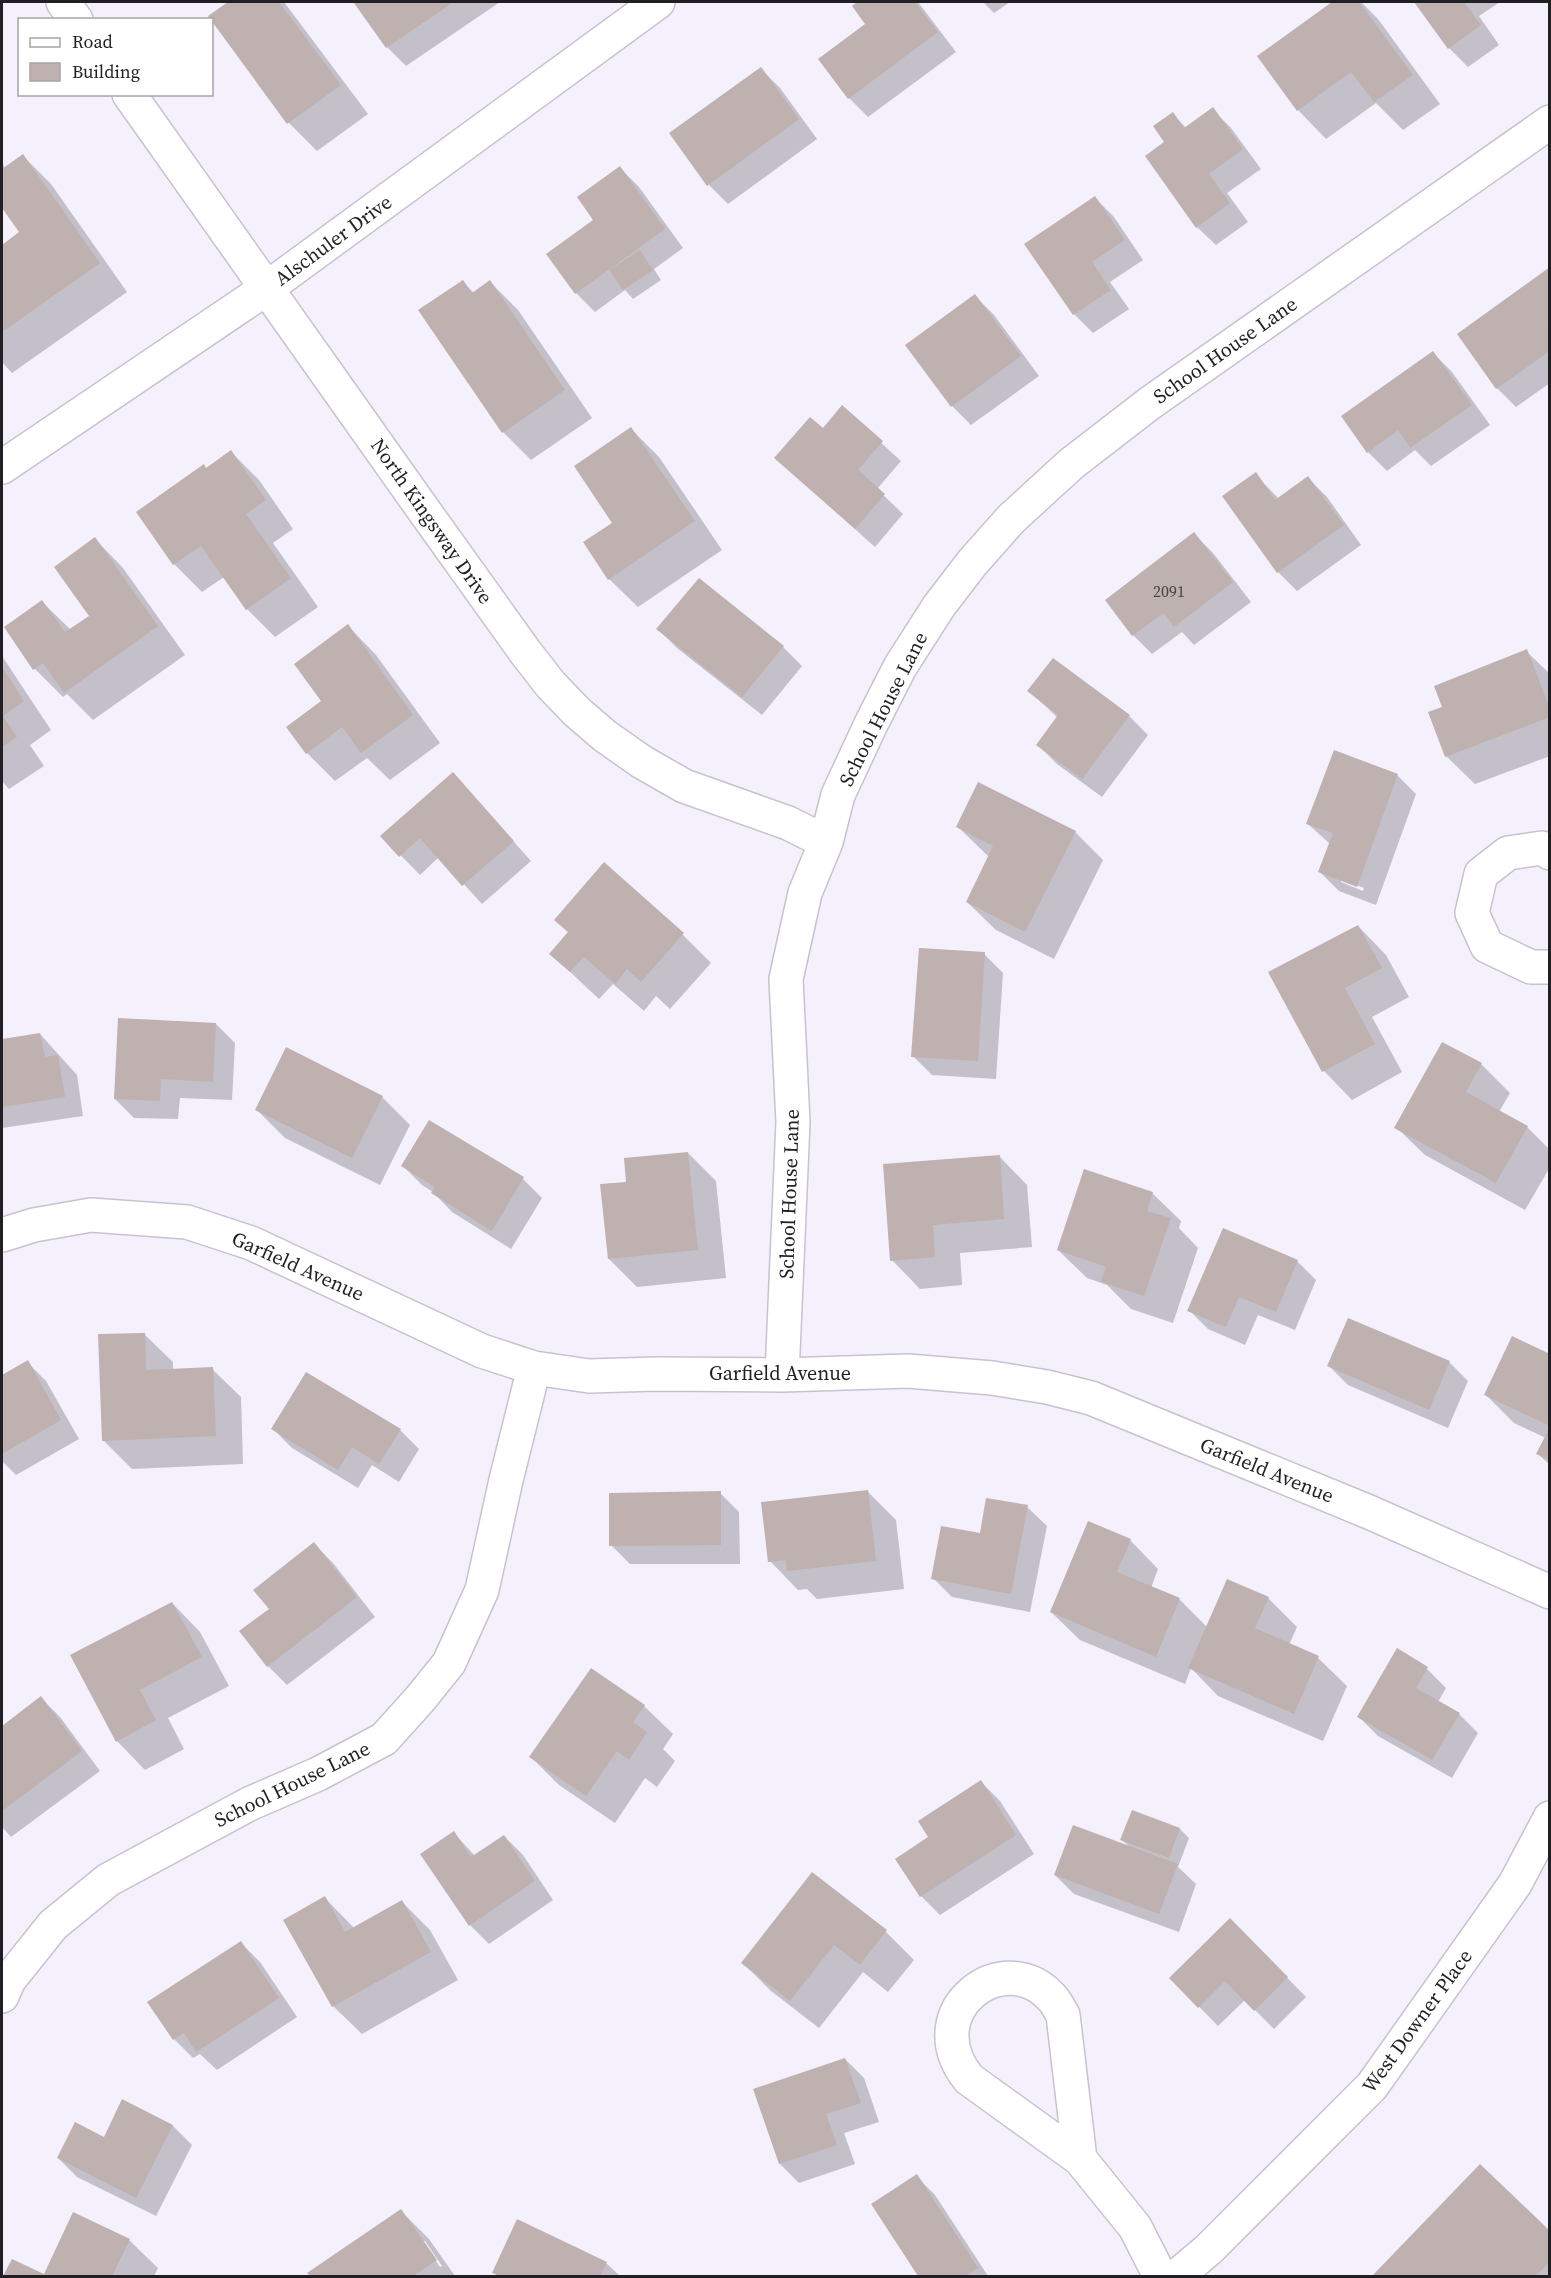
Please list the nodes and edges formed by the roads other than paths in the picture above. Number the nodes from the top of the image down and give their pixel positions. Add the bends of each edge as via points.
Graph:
1 (63, 2) edge
2 (658, 2) edge
3 (75, 18) edge
4 (130, 96) edge
5 (1550, 122) edge
6 (267, 288) junction
7 (2, 467) edge
8 (826, 842) junction
9 (1550, 853) edge
10 (1550, 967) edge
11 (2, 1235) edge
12 (534, 1368) junction
13 (782, 1375) junction
14 (1550, 1592) edge
15 (1550, 1818) edge
16 (2, 1996) edge
17 (1080, 2159) junction
18 (1160, 2277) edge
19 (1177, 2277) edge

1 - 3 street
2 - 6 street, Alschuler Drive
4 - 6 street, North Kingsway Drive
5 - 8 street, School House Lane via 1150,403 1071,464 1011,519 939,606 900,667 838,795
6 - 7 street, Alschuler Drive
6 - 8 street, North Kingsway Drive via 526,653 577,712 605,736 684,786 788,823
8 - 13 street, School House Lane via 805,893 786,979 793,1122
9 - 10 street via 1542,848 1508,853 1481,874 1472,913 1487,946 1531,967
11 - 12 street, Garfield Avenue via 91,1215 187,1222 251,1243 482,1351
12 - 13 street, Garfield Avenue via 589,1376
12 - 16 street, School House Lane via 482,1590 449,1663 420,1699 384,1739 239,1809 108,1880 53,1925 9,1980
13 - 14 street, Garfield Avenue via 908,1371 992,1378 1091,1398 1369,1512
15 - 19 street, West Downer Place via 1515,1884 1372,2086
17 - 17 street via 1063,2015 1053,1999 1024,1980 987,1983 972,1992 954,2019 952,2051 958,2067
17 - 18 street via 1135,2227

